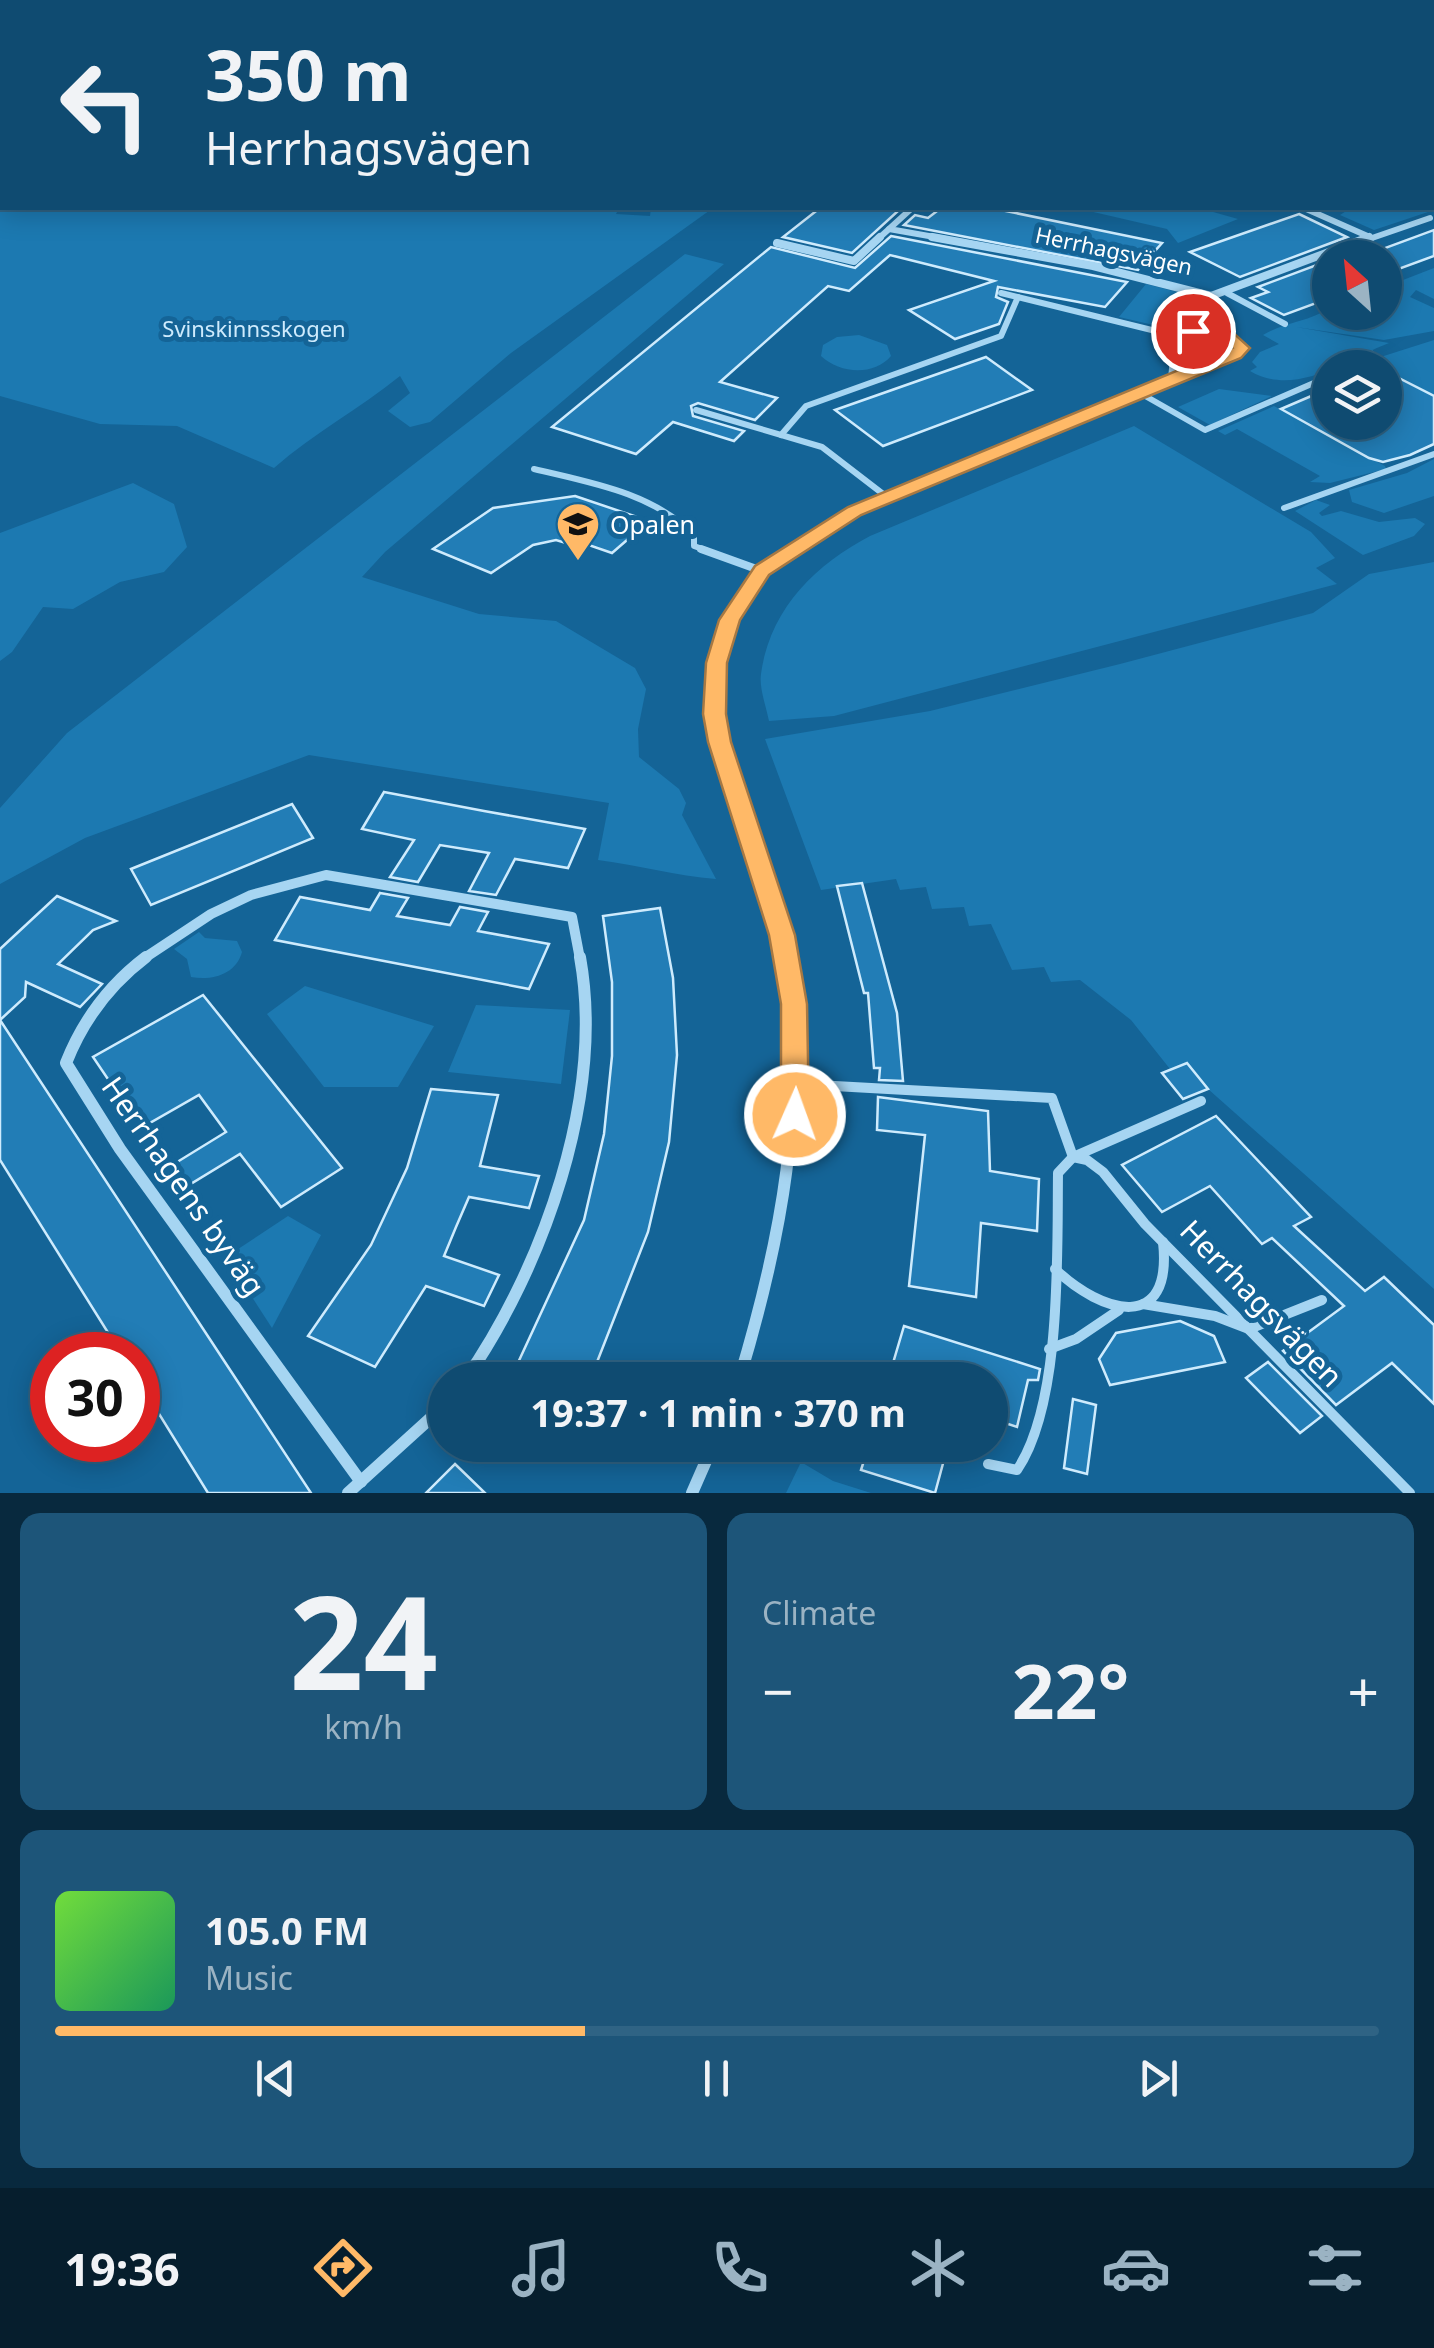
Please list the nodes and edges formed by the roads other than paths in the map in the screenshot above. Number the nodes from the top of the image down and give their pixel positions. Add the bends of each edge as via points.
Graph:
1 (910, 210) edge
2 (1309, 210) edge
3 (1430, 218) dead end
4 (889, 228) junction
5 (1372, 238) junction
6 (776, 243) dead end
7 (1000, 292) dead end
8 (1227, 293) junction
9 (1211, 296) junction
10 (1018, 297) junction
11 (1286, 324) dead end
12 (1211, 330) junction
13 (1176, 336) junction
14 (1226, 358) joint
15 (1172, 379) junction
16 (1312, 384) edge
17 (1140, 393) junction
18 (696, 410) dead end
19 (781, 435) junction
20 (1434, 454) edge
21 (534, 470) dead end
22 (887, 498) junction
23 (1284, 508) dead end
24 (762, 570) junction
25 (798, 1084) junction
26 (1201, 1101) dead end
27 (1073, 1157) junction
28 (1164, 1242) junction
29 (1055, 1269) junction
30 (1322, 1300) dead end
31 (1144, 1304) junction
32 (1120, 1308) junction
33 (1249, 1329) junction
34 (1049, 1349) junction
35 (476, 1362) edge
36 (745, 1362) edge
37 (428, 1421) edge
38 (705, 1462) edge
39 (988, 1464) dead end
40 (362, 1482) junction
41 (348, 1493) edge
42 (692, 1493) edge
43 (1410, 1493) edge

1 - 4 street
2 - 5 street
3 - 5 street, Herrhagsvägen
4 - 6 street via 854,261
4 - 9 street, Herrhagsvägen
5 - 8 street, Herrhagsvägen
7 - 10 lane
8 - 9 street, Herrhagsvägen
8 - 11 lane
9 - 12 street, Herrhagsvägen
10 - 13 lane
10 - 19 lane via 998,337 806,406
12 - 13 street
12 - 14 street via 1242,348
13 - 15 street
14 - 15 street
15 - 17 street
16 - 17 lane via 1205,430
17 - 22 street
18 - 19 lane
19 - 22 lane via 822,447
20 - 23 lane
21 - 24 lane via 665,509 694,534 694,546
22 - 24 street via 814,533
24 - 25 street via 730,620 714,706 719,742 782,935
25 - 27 lane via 1052,1098
25 - 36 street via 769,1285
26 - 27 lane
27 - 28 lane, Herrhagsvägen via 1103,1172
27 - 29 lane via 1058,1173
28 - 31 lane via 1165,1281
28 - 33 lane, Herrhagsvägen
29 - 32 lane via 1084,1298
29 - 34 lane
30 - 33 lane
31 - 32 lane
31 - 33 lane
32 - 34 lane via 1076,1340
33 - 43 lane, Herrhagsvägen
34 - 39 lane via 1027,1462 1017,1470
35 - 40 street, Herrhagens byväg via 513,1305 547,1223 571,1136 584,990 572,917 326,875 298,878 191,925 152,953 72,1036 66,1063 120,1149
37 - 40 street
38 - 42 street
40 - 41 street

